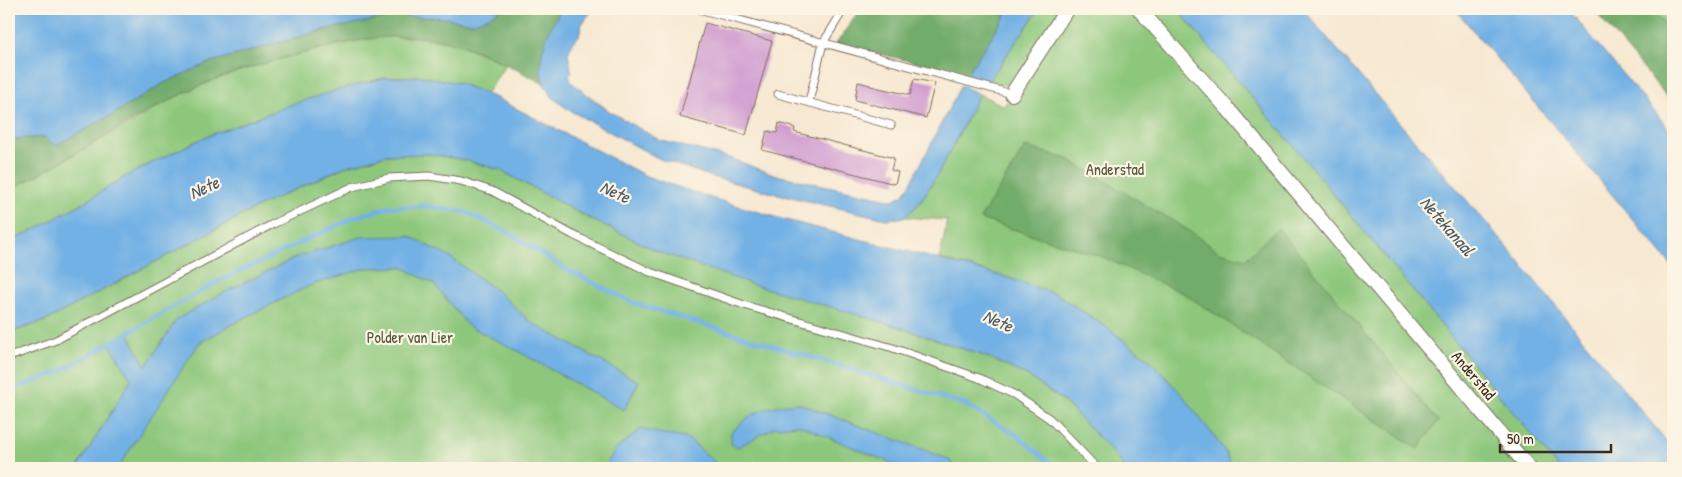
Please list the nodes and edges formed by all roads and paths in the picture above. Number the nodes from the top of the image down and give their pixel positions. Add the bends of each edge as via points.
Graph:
1 (700, 9) edge
2 (844, 9) edge
3 (1067, 9) edge
4 (1140, 9) edge
5 (822, 43) junction
6 (778, 94) dead end
7 (1012, 94) joint
8 (808, 102) junction
9 (891, 125) dead end
10 (9, 356) edge
11 (1097, 468) edge
12 (1529, 468) edge

1 - 5 lane
2 - 5 lane
3 - 7 street
4 - 12 street, Anderstad via 1247,131
5 - 7 lane
5 - 8 lane
6 - 8 lane
8 - 9 lane
10 - 11 lane via 56,340 271,225 352,188 389,178 429,176 492,190 573,235 650,272 744,305 893,348 979,378 1015,395 1050,419

